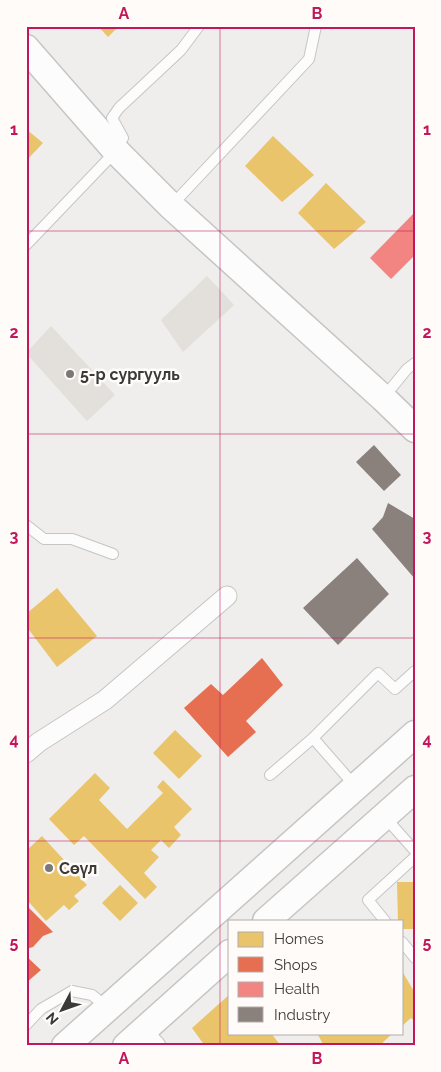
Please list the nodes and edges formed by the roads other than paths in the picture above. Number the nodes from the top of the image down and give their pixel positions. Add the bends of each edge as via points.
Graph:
1 (199, 26) edge
2 (316, 26) edge
3 (26, 48) edge
4 (116, 151) junction
5 (171, 206) junction
6 (27, 243) edge
7 (415, 363) edge
8 (383, 398) junction
9 (415, 429) edge
10 (26, 525) edge
11 (113, 554) dead end
12 (227, 596) dead end
13 (415, 670) edge
14 (313, 738) junction
15 (410, 746) edge
16 (26, 753) edge
17 (270, 775) dead end
18 (356, 786) junction
19 (415, 789) edge
20 (384, 816) junction
21 (415, 851) edge
22 (415, 857) edge
23 (267, 920) edge
24 (384, 920) edge
25 (404, 944) edge
26 (228, 955) edge
27 (415, 958) edge
28 (108, 1007) junction
29 (26, 1025) edge
30 (141, 1041) edge
31 (64, 1046) edge

1 - 4 lane via 181,50 112,118 123,138
2 - 5 lane via 310,59
3 - 4 main road
4 - 5 main road
4 - 6 lane
5 - 8 main road
7 - 8 lane
8 - 9 main road
10 - 11 lane via 44,539 72,539
12 - 16 street via 105,700
13 - 14 lane via 395,689 378,673
14 - 17 lane
14 - 18 lane
15 - 18 main road
18 - 28 main road
19 - 20 main road
20 - 21 lane
20 - 23 main road
22 - 24 lane via 368,900
25 - 27 lane
26 - 30 main road
28 - 29 lane via 92,995 72,991 42,1009
28 - 31 main road

